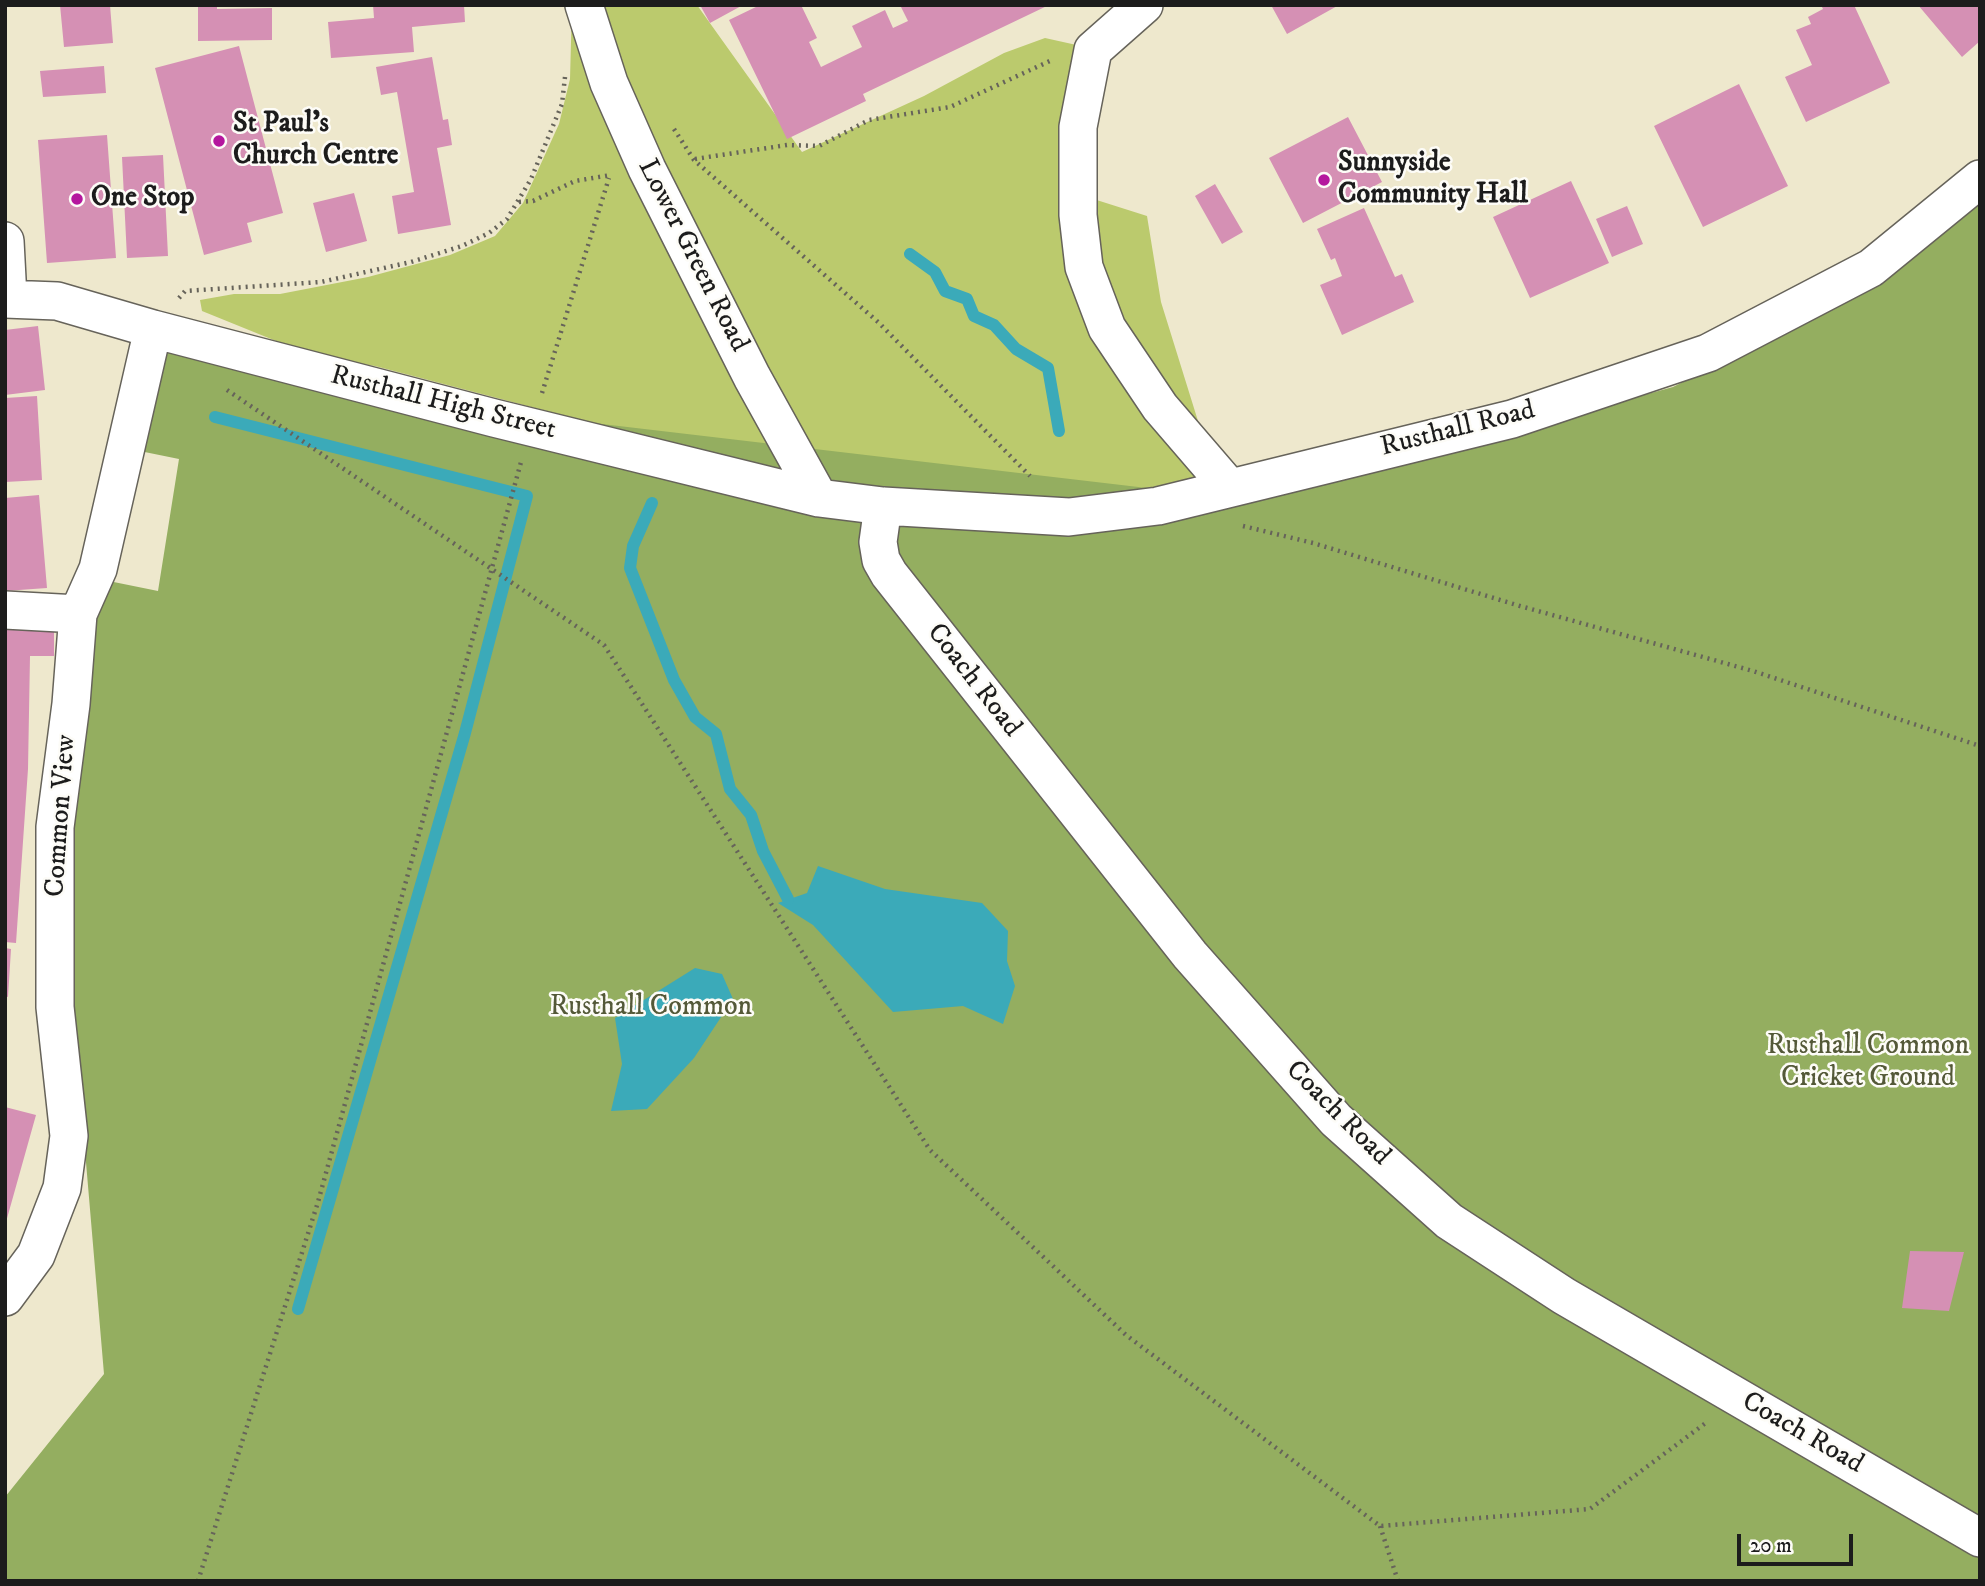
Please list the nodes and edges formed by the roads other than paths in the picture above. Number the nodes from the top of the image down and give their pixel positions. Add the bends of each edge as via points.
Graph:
1 (1144, 5) edge
2 (587, 19) edge
3 (1980, 179) edge
4 (5, 241) edge
5 (7, 298) edge
6 (153, 329) junction
7 (1228, 486) junction
8 (819, 498) junction
9 (883, 506) junction
10 (5, 610) edge
11 (78, 614) junction
12 (5, 1297) edge
13 (1980, 1538) edge

1 - 7 street via 1093,50 1078,127 1078,215 1084,267 1107,328 1160,407
2 - 8 street, Lower Green Road via 647,169
3 - 7 street, Rusthall Road via 1871,268 1708,353 1512,419
4 - 5 street
5 - 6 street, Rusthall High Street via 57,301
6 - 8 street, Rusthall High Street
6 - 11 street, Common View via 98,569
7 - 9 street, Rusthall Road via 1157,506 1069,517
8 - 9 street, Rusthall High Street
9 - 13 street, Coach Road via 878,542 889,574 1190,955 1336,1121 1449,1221 1564,1296
10 - 11 street
11 - 12 street, Common View via 55,828 55,1007 69,1136 62,1188 36,1255

